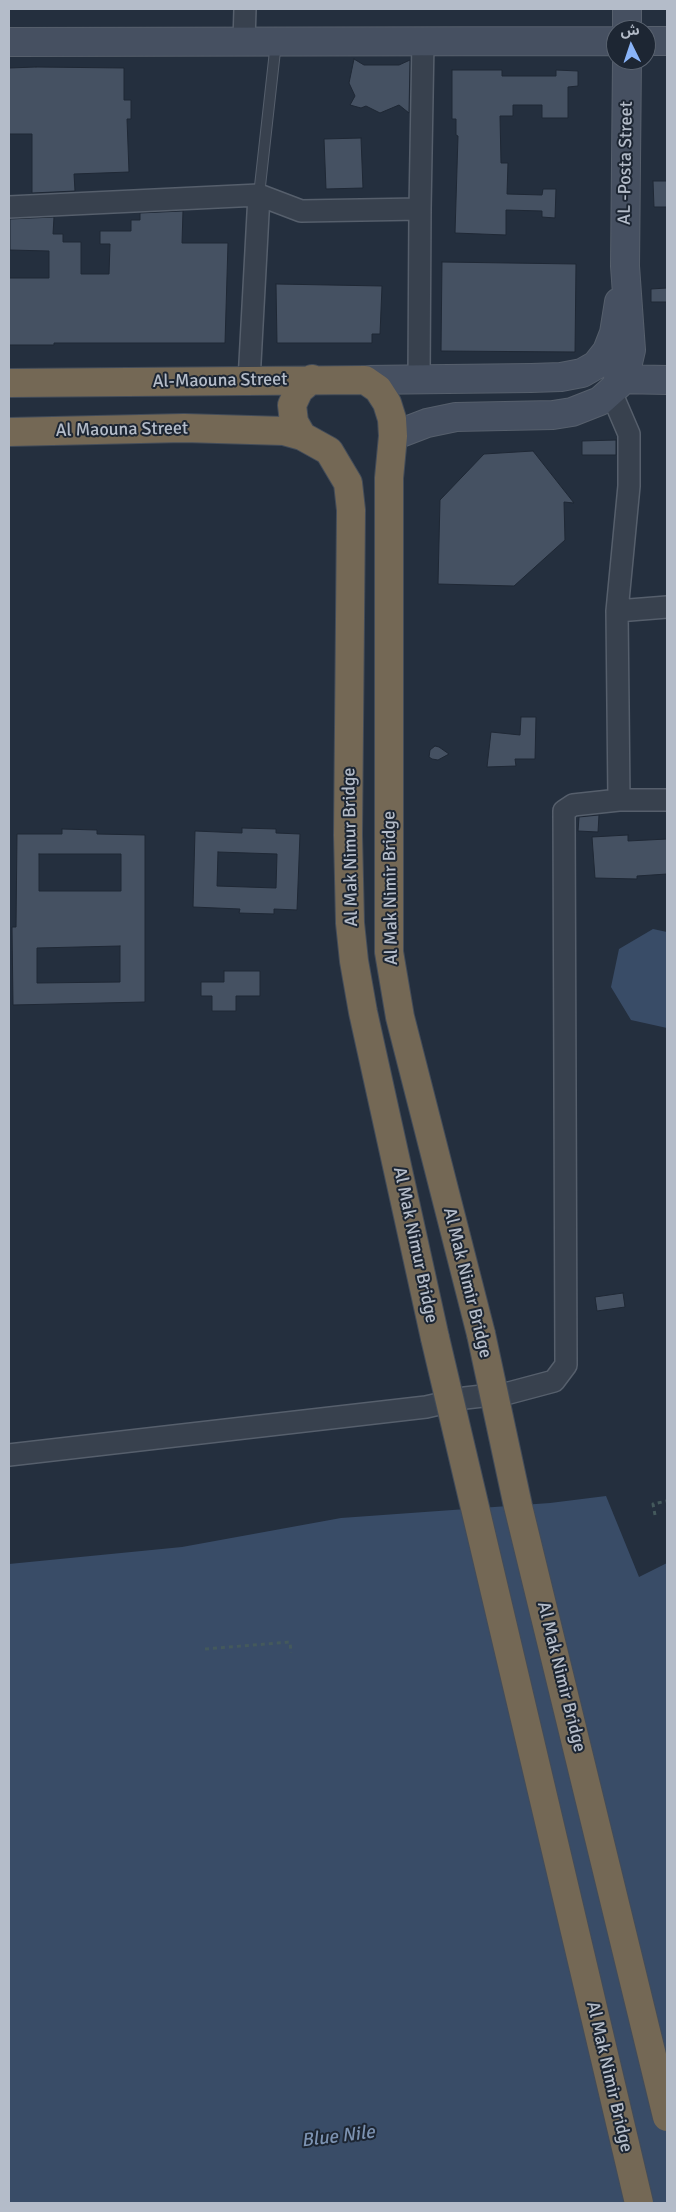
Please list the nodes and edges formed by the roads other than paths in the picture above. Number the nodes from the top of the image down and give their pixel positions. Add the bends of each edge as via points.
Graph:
1 (245, 9) edge
2 (276, 41) junction
3 (423, 41) junction
4 (606, 41) edge
5 (9, 42) edge
6 (244, 42) junction
7 (627, 70) edge
8 (259, 195) junction
9 (9, 207) edge
10 (420, 209) junction
11 (625, 266) junction
12 (312, 379) junction
13 (419, 379) junction
14 (365, 380) junction
15 (667, 380) edge
16 (248, 381) junction
17 (9, 383) edge
18 (615, 386) junction
19 (235, 429) joint
20 (9, 432) edge
21 (302, 436) junction
22 (393, 436) junction
23 (667, 607) edge
24 (617, 611) junction
25 (619, 800) junction
26 (667, 800) edge
27 (435, 1338) joint
28 (9, 1455) edge
29 (667, 2117) edge
30 (639, 2203) edge

1 - 6 street
2 - 3 street
2 - 6 street
2 - 8 lane
3 - 4 street
3 - 10 street
5 - 6 street
7 - 11 street, AL -Posta Street
8 - 9 street
8 - 10 street via 301,211
8 - 16 street
10 - 13 street
11 - 13 street via 614,334 607,352 582,374
11 - 18 street via 631,350 628,363
12 - 14 highway, Al-Maouna Street
12 - 16 highway, Al-Maouna Street
12 - 21 highway via 299,390 292,406 294,422
13 - 14 street
14 - 22 highway via 378,389 387,403
15 - 18 street
16 - 17 highway, Al-Maouna Street
18 - 22 street via 587,408 572,412 442,419
18 - 24 street via 629,434 629,486
19 - 20 highway, Al Maouna Street
19 - 21 highway, Al Mak Nimur Bridge via 284,431
21 - 27 highway, Al Mak Nimur Bridge via 329,451 348,483 350,923 363,1012
22 - 29 highway, Al Mak Nimir Bridge, bridge via 389,478 389,952 400,1017 480,1334 518,1506
23 - 24 street
24 - 25 street
25 - 26 street
25 - 28 street via 573,805 564,811 566,1365 554,1381 509,1393 426,1407
27 - 30 highway, Al Mak Nimir Bridge, bridge

